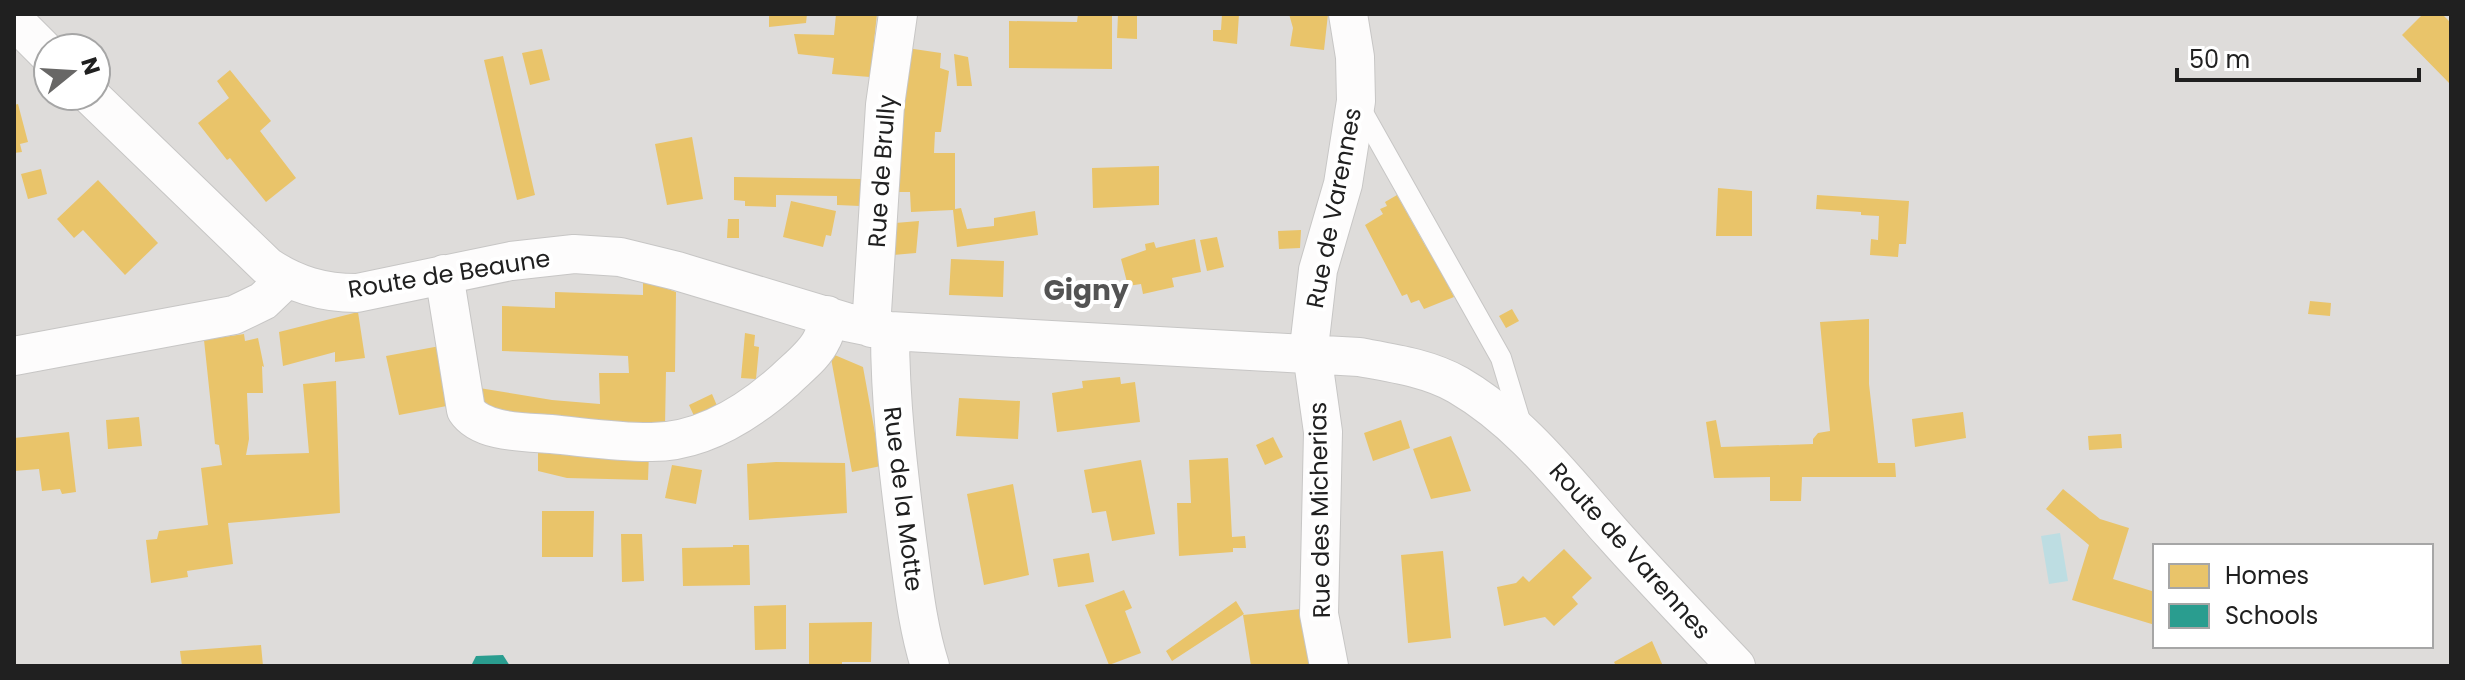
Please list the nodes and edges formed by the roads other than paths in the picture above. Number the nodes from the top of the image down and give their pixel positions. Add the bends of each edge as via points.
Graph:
1 (898, 14) edge
2 (1348, 14) edge
3 (14, 20) edge
4 (32, 38) edge
5 (1356, 101) junction
6 (107, 112) edge
7 (444, 274) junction
8 (286, 279) junction
9 (827, 315) junction
10 (881, 330) junction
11 (1312, 354) junction
12 (14, 356) edge
13 (1525, 435) junction
14 (930, 666) edge
15 (1329, 666) edge
16 (1736, 666) edge

1 - 10 street, Rue de Brully via 885,105
2 - 5 street, Rue de Varennes
3 - 4 street
5 - 11 street, Rue de Varennes via 1343,184 1318,270
5 - 13 lane via 1501,358
6 - 8 street, Route de Beaune
7 - 8 street, Route de Beaune via 357,293 336,293
7 - 9 street, Route de Beaune via 574,254 620,257
7 - 9 street via 466,410 480,424 521,432 651,442 713,428 744,414 803,363 822,340
8 - 12 street via 263,301 234,315
9 - 10 street, Route de Beaune
10 - 11 street, Route de Beaune
10 - 14 street, Rue de la Motte via 919,628
11 - 13 street, Route de Varennes via 1359,357 1427,372 1456,384
11 - 15 street, Rue des Micherias via 1323,432 1319,614
13 - 16 street, Route de Varennes

